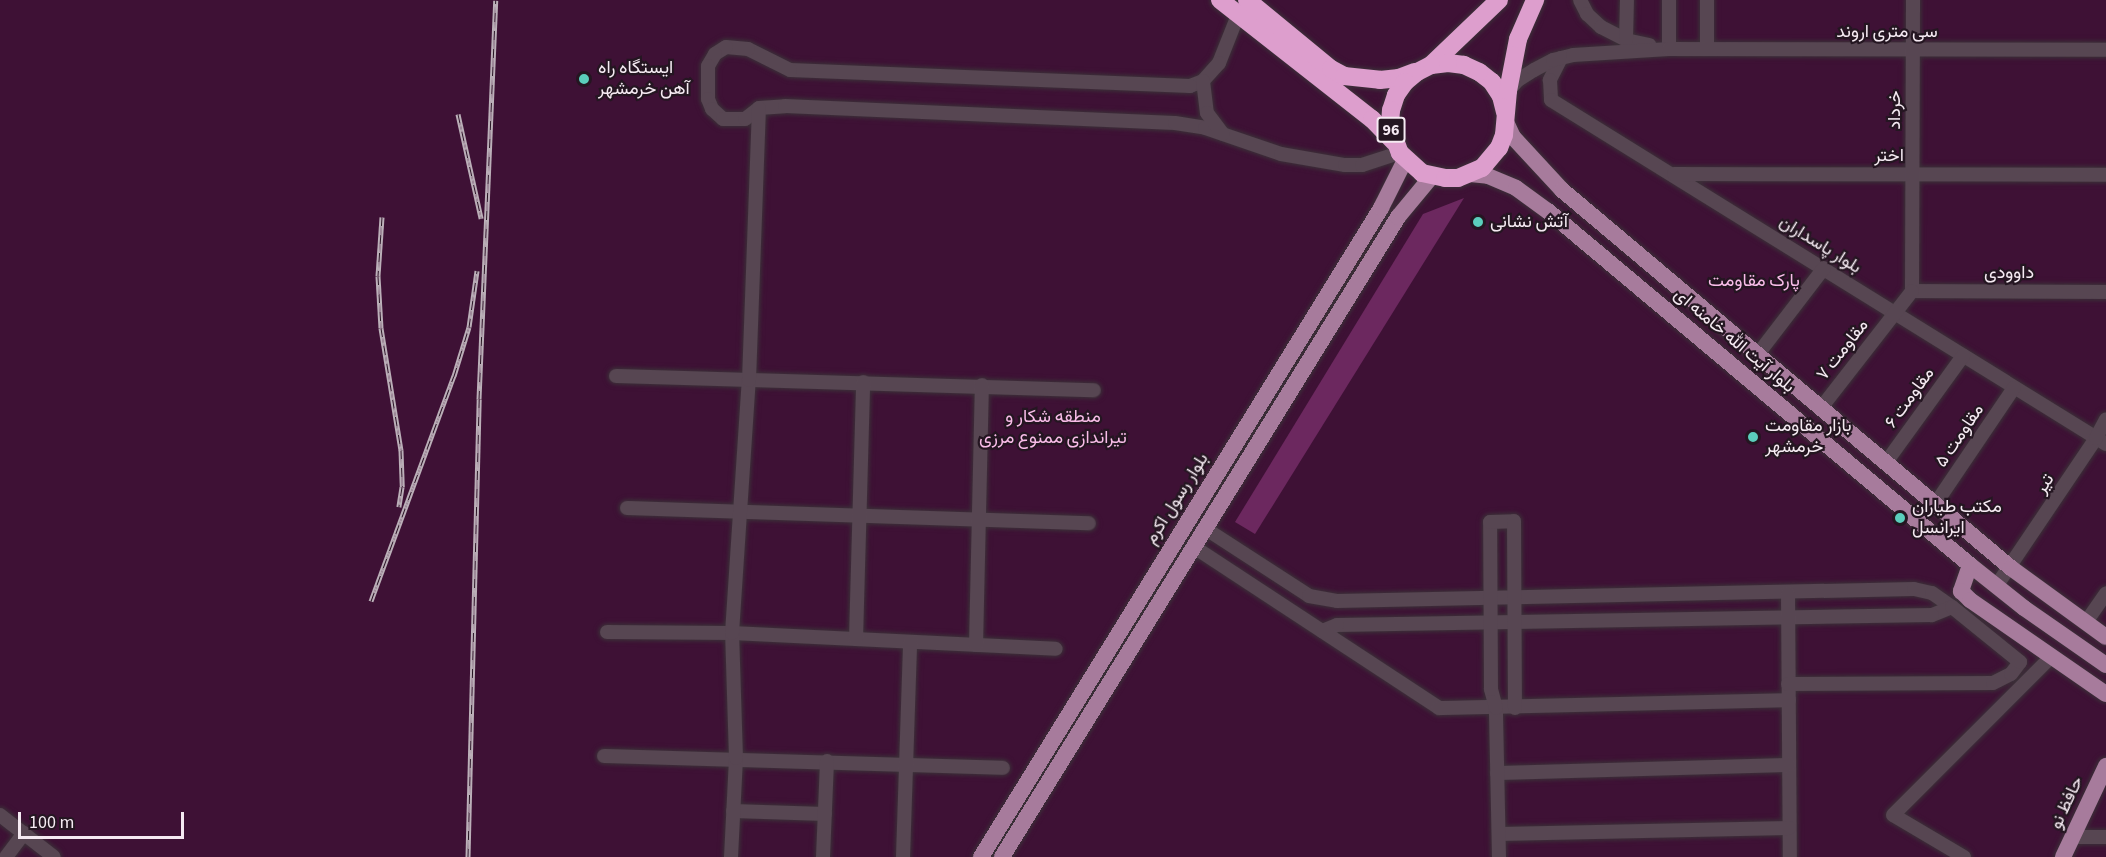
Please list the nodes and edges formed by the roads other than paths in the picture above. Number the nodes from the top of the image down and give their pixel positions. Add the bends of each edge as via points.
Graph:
1 (1220, 0) edge
2 (1499, 0) edge
3 (1535, 0) edge
4 (1580, 0) edge
5 (1627, 0) edge
6 (1669, 0) edge
7 (1707, 0) edge
8 (1913, 0) edge
9 (1243, 8) edge
10 (1626, 40) junction
11 (1669, 49) junction
12 (1707, 49) junction
13 (1913, 50) junction
14 (2106, 50) edge
15 (1561, 58) junction
16 (1424, 68) junction
17 (1203, 81) junction
18 (1508, 91) junction
19 (759, 108) junction
20 (1506, 117) junction
21 (1222, 134) junction
22 (1400, 152) junction
23 (1470, 174) junction
24 (1671, 174) junction
25 (1912, 174) junction
26 (2106, 175) edge
27 (1432, 176) junction
28 (1824, 268) junction
29 (1912, 291) junction
30 (2106, 292) edge
31 (1894, 314) junction
32 (1758, 354) junction
33 (1963, 356) junction
34 (616, 376) dead end
35 (749, 380) junction
36 (863, 382) junction
37 (982, 385) junction
38 (2014, 388) junction
39 (1094, 390) dead end
40 (1821, 408) junction
41 (2106, 419) edge
42 (2101, 441) edge
43 (1887, 461) junction
44 (1936, 503) junction
45 (627, 508) dead end
46 (741, 510) junction
47 (860, 515) junction
48 (979, 519) junction
49 (1089, 523) dead end
50 (1206, 528) junction
51 (1194, 547) junction
52 (1241, 552) junction
53 (1165, 559) junction
54 (1970, 565) junction
55 (2011, 568) junction
56 (1180, 569) junction
57 (1229, 570) junction
58 (1997, 585) junction
59 (1788, 593) junction
60 (2106, 593) edge
61 (1658, 596) junction
62 (1491, 600) junction
63 (1515, 600) junction
64 (1337, 601) junction
65 (1952, 607) junction
66 (1788, 616) junction
67 (1658, 618) junction
68 (1516, 621) junction
69 (1491, 622) junction
70 (2086, 622) junction
71 (1337, 625) junction
72 (1322, 631) junction
73 (607, 632) dead end
74 (732, 633) junction
75 (2106, 637) edge
76 (856, 639) junction
77 (910, 642) junction
78 (976, 645) junction
79 (1056, 649) dead end
80 (2052, 656) junction
81 (2106, 665) edge
82 (1788, 684) junction
83 (2106, 694) edge
84 (1789, 700) junction
85 (1496, 708) junction
86 (1515, 708) junction
87 (604, 756) dead end
88 (736, 758) junction
89 (827, 761) junction
90 (908, 764) junction
91 (1789, 765) junction
92 (2106, 766) edge
93 (1004, 768) dead end
94 (1497, 773) junction
95 (734, 811) junction
96 (825, 814) junction
97 (0, 815) edge
98 (1789, 828) junction
99 (24, 833) junction
100 (1499, 834) junction
101 (2073, 837) junction
102 (2106, 837) edge
103 (6, 857) edge
104 (54, 857) edge
105 (732, 857) edge
106 (823, 857) edge
107 (903, 857) edge
108 (981, 857) edge
109 (1002, 857) edge
110 (1499, 857) edge
111 (1790, 857) edge
112 (1964, 857) edge
113 (2063, 857) edge

1 - 9 highway, 96
2 - 16 highway, 96
3 - 18 highway via 1518,39
4 - 10 street via 1600,27
5 - 10 street
6 - 11 street
7 - 12 street
8 - 13 street, خرداد
9 - 16 highway, 96 via 1344,76 1380,80 1399,78
9 - 17 street via 1219,63
9 - 22 highway, 96 via 1372,119
10 - 11 street
11 - 12 street, سی متری اروند
11 - 15 street
12 - 13 street, سی متری اروند
13 - 14 street, سی متری اروند
13 - 25 street, خرداد
15 - 18 street via 1534,70
15 - 24 street, بلوار پاسداران via 1550,80 1551,100
16 - 20 highway, 96 via 1456,64 1479,72 1501,96
16 - 22 highway, 96 via 1405,82 1391,110 1390,126
17 - 19 street via 1180,86 790,70 748,49 726,48 715,54 708,66 712,110 723,119 745,119
17 - 21 street via 1208,113
18 - 20 highway
19 - 21 street via 1175,123
19 - 35 street
20 - 23 highway via 1499,148 1492,159
20 - 32 main road, بلوار آیت الله خامنه ای via 1513,137 1562,190
21 - 22 street via 1281,154 1345,165 1370,163
22 - 27 highway, 96 via 1422,173
22 - 53 main road, بلوار رسول اکرم via 1381,208
23 - 27 highway, 96 via 1458,178
23 - 54 main road, بلوار آیت الله خامنه ای via 1488,176 1516,188 1548,211
24 - 25 street, اختر
24 - 28 street, بلوار پاسداران
25 - 26 street, اختر
25 - 29 street, خرداد
27 - 50 main road via 1398,217
28 - 31 street, بلوار پاسداران
28 - 32 street
29 - 30 street, داوودی
29 - 31 street, مقاومت ۷
31 - 33 street, بلوار پاسداران
31 - 40 street, مقاومت ۷
32 - 40 main road, بلوار آیت الله خامنه ای
33 - 38 street, بلوار پاسداران
33 - 43 street, مقاومت ۶
34 - 35 street
35 - 36 street
35 - 46 street
36 - 37 street
36 - 47 street
37 - 39 street
37 - 48 street
38 - 42 street, بلوار پاسداران
38 - 44 street, مقاومت ۵
40 - 43 main road, بلوار آیت الله خامنه ای
41 - 42 street, تیر
42 - 55 street, تیر
43 - 44 main road, بلوار آیت الله خامنه ای
44 - 55 main road, بلوار آیت الله خامنه ای
45 - 46 street
46 - 47 street
46 - 74 street
47 - 48 street
47 - 76 street
48 - 49 street
48 - 78 street
50 - 51 main road
50 - 52 street
51 - 56 main road
51 - 57 street
52 - 57 street
52 - 64 street via 1309,596
53 - 56 main road
53 - 108 main road, بلوار رسول اکرم
54 - 58 main road, بلوار آیت الله خامنه ای
54 - 80 main road via 1961,591
55 - 58 street, تیر
55 - 70 main road, بلوار آیت الله خامنه ای
56 - 109 main road
57 - 72 street
58 - 81 main road, بلوار آیت الله خامنه ای
59 - 61 street
59 - 65 street via 1914,589 1932,593
59 - 66 street
60 - 70 street
61 - 63 street
61 - 67 street
62 - 63 street
62 - 63 street via 1490,522 1514,521
62 - 64 street
62 - 69 street
63 - 68 street
64 - 71 street
65 - 66 street via 1932,615
65 - 82 street via 2020,662 2011,674 1993,683
66 - 67 street
66 - 82 street
67 - 68 street
68 - 69 street
68 - 86 street
69 - 71 street
69 - 85 street via 1491,688
70 - 75 main road, بلوار آیت الله خامنه ای
71 - 72 street
72 - 85 street via 1439,708
73 - 74 street
74 - 76 street
74 - 88 street
76 - 77 street
77 - 78 street
77 - 90 street
78 - 79 street
80 - 83 main road
80 - 112 street via 1893,815
82 - 84 street
84 - 86 street
84 - 91 street
85 - 86 street
85 - 94 street
87 - 88 street
88 - 89 street
88 - 95 street
89 - 90 street
89 - 96 street
90 - 93 street
90 - 107 street
91 - 94 street
91 - 98 street
92 - 101 main road, حافظ نو
94 - 100 street
95 - 96 street
95 - 105 street
96 - 106 street
97 - 99 street
98 - 100 street
98 - 111 street
99 - 103 street
99 - 104 street
100 - 110 street
101 - 102 street
101 - 113 main road, حافظ نو

